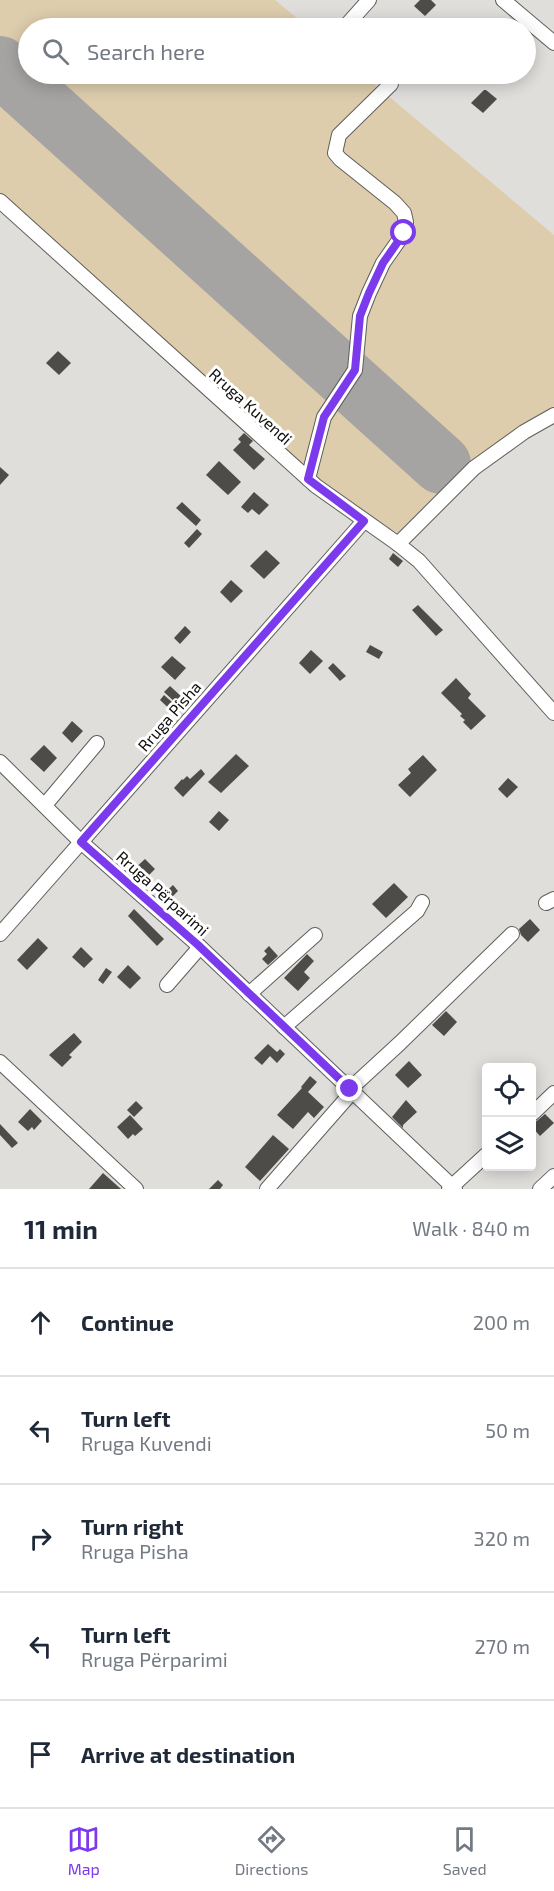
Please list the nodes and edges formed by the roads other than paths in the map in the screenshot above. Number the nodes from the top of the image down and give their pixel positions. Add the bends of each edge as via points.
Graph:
1 (369, 0) edge
2 (503, 0) edge
3 (353, 18) edge
4 (524, 18) edge
5 (536, 28) edge
6 (554, 43) edge
7 (391, 84) dead end
8 (0, 201) edge
9 (554, 415) edge
10 (308, 479) junction
11 (364, 521) junction
12 (398, 544) junction
13 (554, 713) edge
14 (97, 743) dead end
15 (0, 762) edge
16 (45, 805) junction
17 (81, 842) junction
18 (422, 902) dead end
19 (0, 934) edge
20 (512, 934) dead end
21 (315, 935) dead end
22 (200, 947) junction
23 (167, 985) dead end
24 (249, 993) junction
25 (284, 1027) junction
26 (0, 1062) edge
27 (352, 1090) junction
28 (554, 1093) edge
29 (536, 1109) edge
30 (482, 1159) edge
31 (554, 1176) edge
32 (452, 1188) edge
33 (136, 1189) edge
34 (267, 1189) edge
35 (540, 1189) edge

1 - 3 street
2 - 4 street
5 - 6 street
7 - 10 street via 339,135 335,153 404,213 404,233 383,263 360,316 355,370 324,417
8 - 10 street, Rruga Kuvendi
9 - 12 street via 474,468
10 - 11 street, Rruga Kuvendi
11 - 12 street, Rruga Kuvendi
11 - 17 street, Rruga Pisha
12 - 13 street, Rruga Kuvendi via 419,561
14 - 16 street
15 - 16 street, Rruga Përparimi
16 - 17 street, Rruga Përparimi
17 - 19 street, Rruga Pisha
17 - 22 street, Rruga Përparimi
18 - 25 street via 417,911
20 - 27 street
21 - 24 street
22 - 23 street
22 - 24 street, Rruga Përparimi
24 - 25 street, Rruga Përparimi
25 - 27 street, Rruga Përparimi
26 - 33 street
27 - 32 street, Rruga Përparimi
27 - 34 street
28 - 29 street
30 - 32 street, Rruga Përparimi
31 - 35 street

